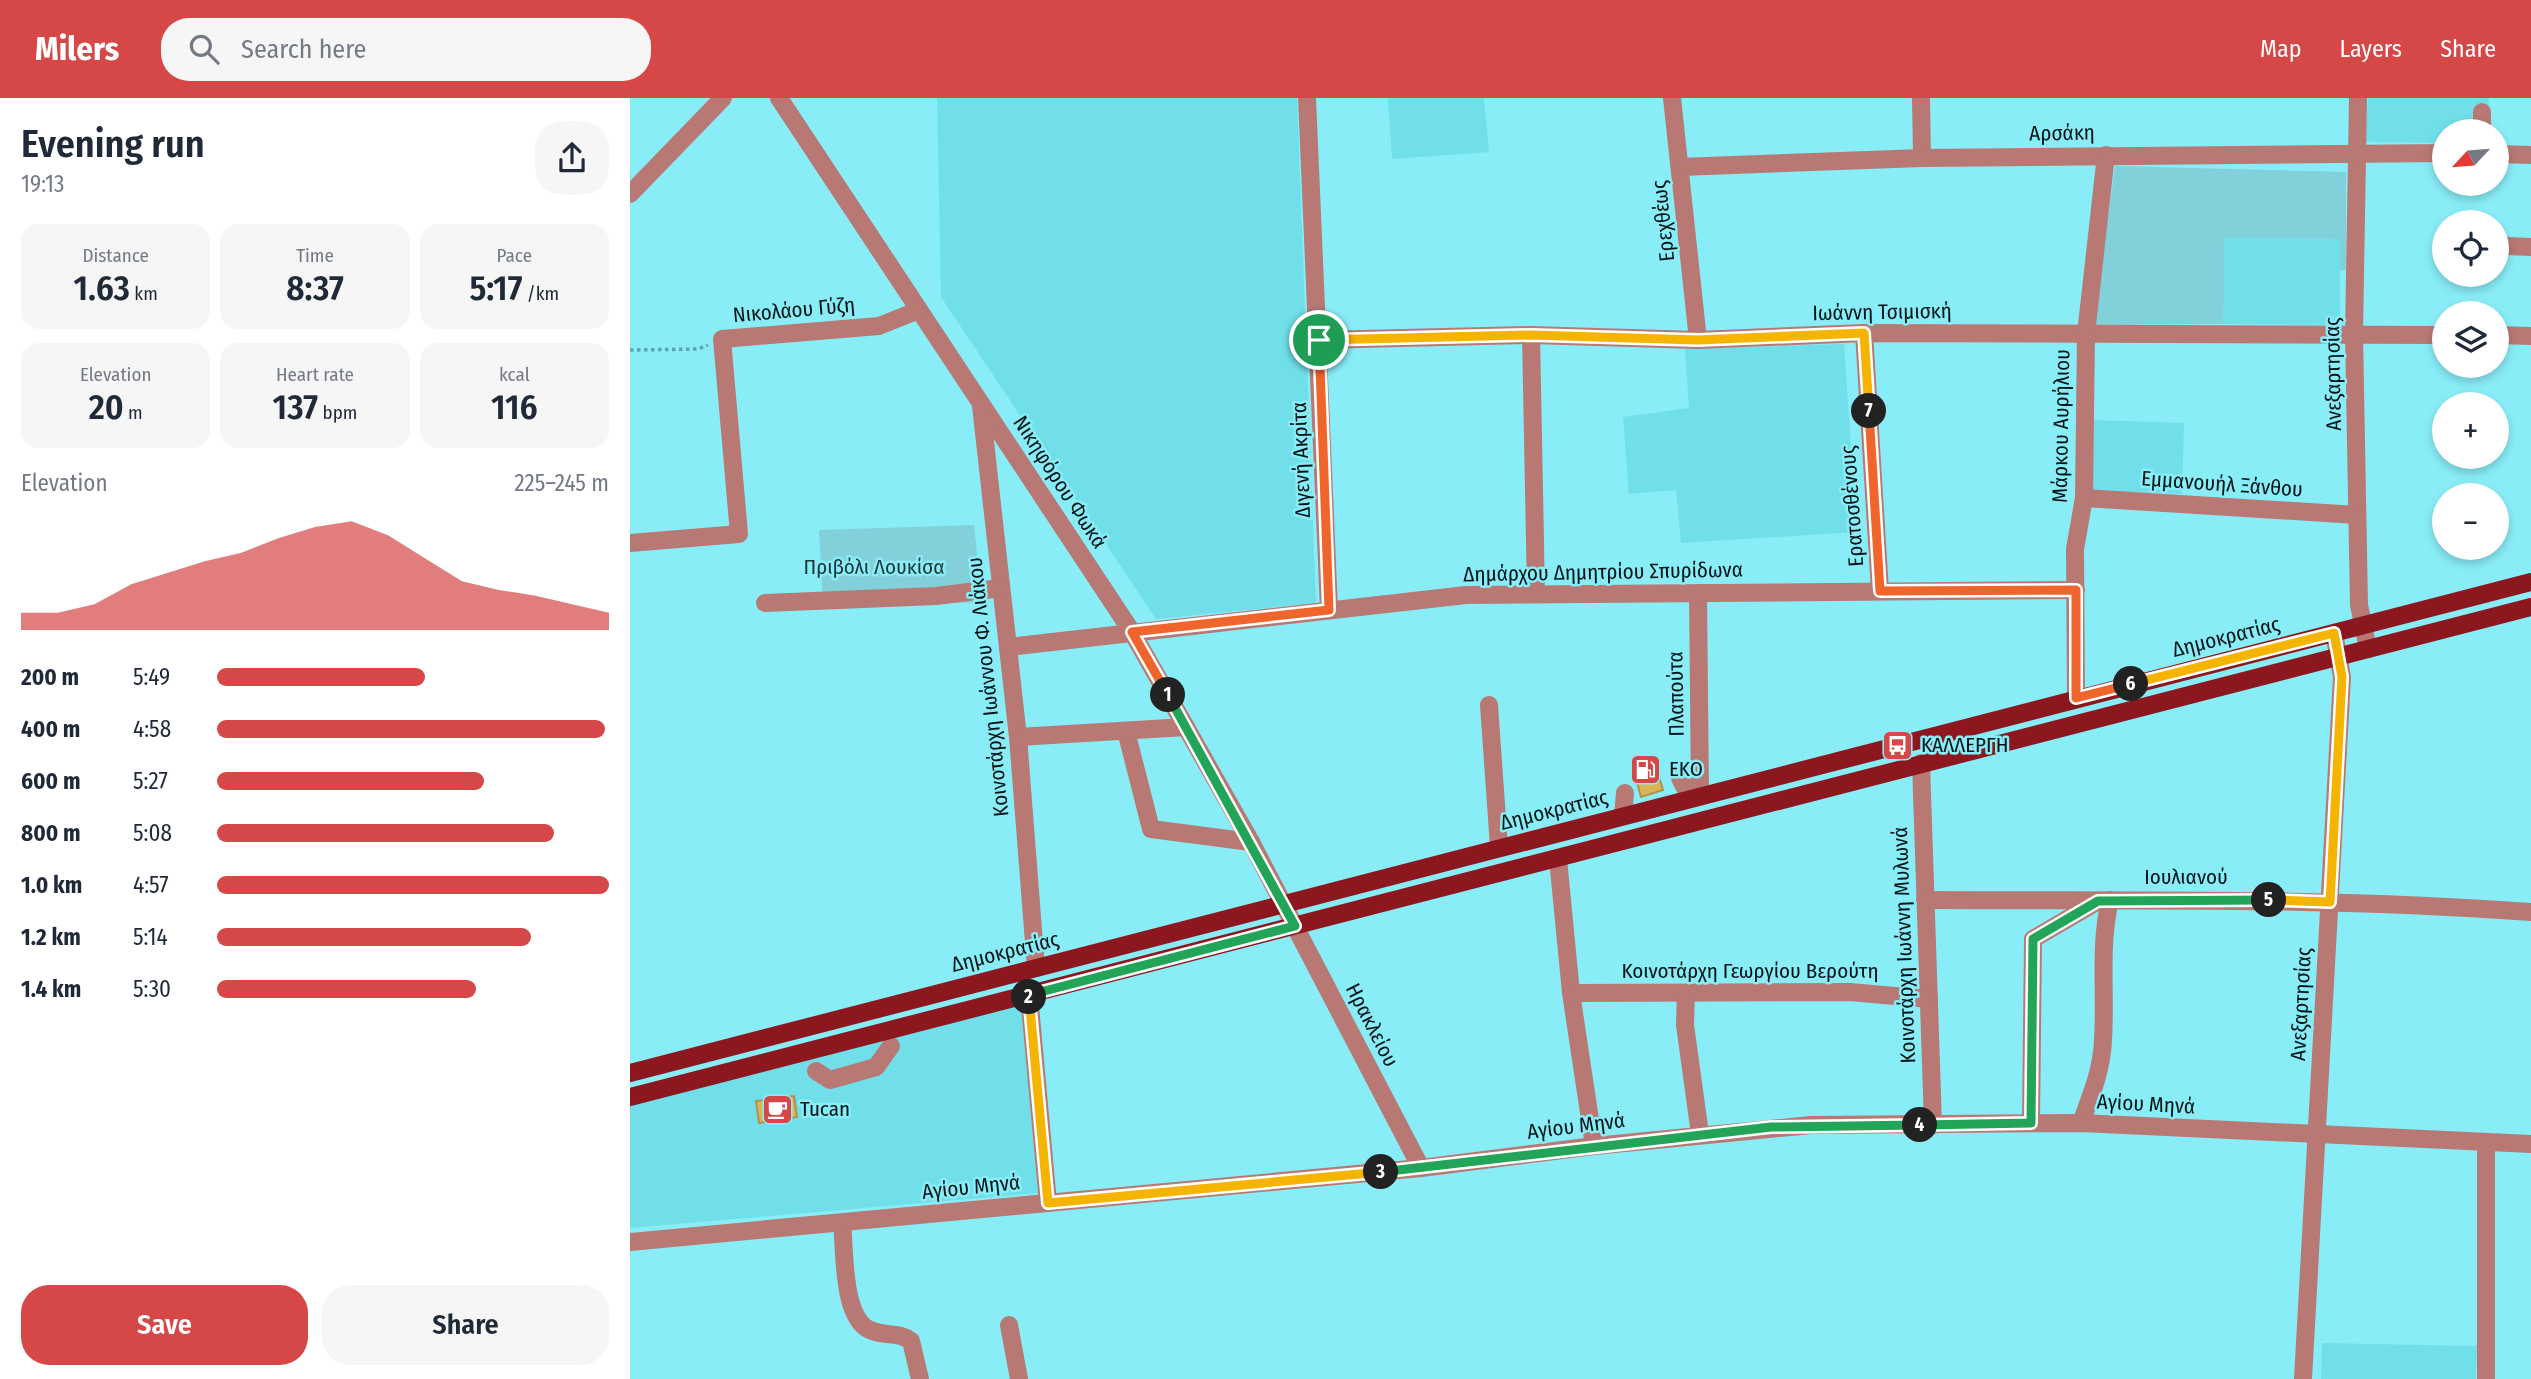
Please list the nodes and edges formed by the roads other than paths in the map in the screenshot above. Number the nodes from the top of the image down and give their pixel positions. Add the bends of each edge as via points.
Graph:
1 (723, 98) edge
2 (779, 98) edge
3 (1307, 98) edge
4 (1672, 98) edge
5 (1921, 98) edge
6 (2358, 98) edge
7 (2483, 112) dead end
8 (2483, 119) edge
9 (2356, 152) junction
10 (2432, 153) edge
11 (2510, 154) edge
12 (2106, 155) junction
13 (2531, 155) edge
14 (1922, 158) junction
15 (1680, 167) junction
16 (630, 194) edge
17 (2509, 246) edge
18 (2531, 247) edge
19 (919, 310) junction
20 (1864, 333) junction
21 (2086, 334) junction
22 (2354, 334) junction
23 (1531, 335) junction
24 (2432, 335) edge
25 (2509, 335) edge
26 (2531, 336) edge
27 (1319, 340) junction
28 (1698, 340) junction
29 (981, 403) junction
30 (2084, 498) junction
31 (2357, 515) junction
32 (630, 543) edge
33 (2531, 582) edge
34 (1001, 588) junction
35 (2076, 590) junction
36 (1880, 591) junction
37 (1698, 593) junction
38 (1536, 594) junction
39 (765, 603) dead end
40 (2531, 607) edge
41 (1329, 610) junction
42 (2362, 626) junction
43 (1132, 632) junction
44 (2334, 633) junction
45 (1008, 647) junction
46 (2368, 649) junction
47 (2340, 656) junction
48 (2076, 698) junction
49 (1489, 705) dead end
50 (1186, 727) junction
51 (1126, 731) junction
52 (1018, 737) junction
53 (1921, 764) junction
54 (1680, 778) dead end
55 (1625, 793) dead end
56 (1695, 797) junction
57 (1623, 816) junction
58 (1251, 842) junction
59 (1499, 847) junction
60 (1558, 859) junction
61 (1925, 900) junction
62 (2104, 900) junction
63 (2330, 902) junction
64 (1282, 903) junction
65 (2531, 912) edge
66 (1295, 926) junction
67 (1036, 968) junction
68 (1571, 993) junction
69 (1686, 993) junction
70 (1029, 995) junction
71 (1928, 999) junction
72 (891, 1046) dead end
73 (816, 1071) dead end
74 (630, 1073) edge
75 (630, 1097) edge
76 (2031, 1123) junction
77 (2081, 1123) junction
78 (1933, 1125) junction
79 (1700, 1134) junction
80 (2317, 1135) junction
81 (2486, 1142) junction
82 (2531, 1144) edge
83 (1594, 1146) junction
84 (1421, 1168) junction
85 (1048, 1203) junction
86 (842, 1223) junction
87 (630, 1242) edge
88 (1009, 1325) dead end
89 (920, 1379) edge
90 (1019, 1379) edge
91 (2303, 1379) edge
92 (2486, 1379) edge

1 - 16 street
2 - 19 street, Νικηφόρου Φωκά
3 - 27 street, Διγενή Ακρίτα
4 - 15 street, Ερεχθέως
5 - 14 street
6 - 9 street, Ανεξαρτησίας
7 - 8 street
9 - 10 street, Αρσάκη
9 - 12 street, Αρσάκη
9 - 22 street, Ανεξαρτησίας
11 - 13 street
12 - 14 street, Αρσάκη
12 - 21 street, Μάρκου Αυρήλιου
14 - 15 street, Αρσάκη
15 - 28 street, Ερεχθέως
17 - 18 street
19 - 29 street, Νικηφόρου Φωκά
19 - 32 street, Νικολάου Γύζη via 878,326 722,339 739,534
20 - 21 street, Ιωάννη Τσιμισκή
20 - 28 street, Ιωάννη Τσιμισκή
20 - 36 street, Ερατοσθένους
21 - 22 street, Ιωάννη Τσιμισκή
21 - 30 street, Μάρκου Αυρήλιου
22 - 24 street, Ιωάννη Τσιμισκή
22 - 31 street, Ανεξαρτησίας
23 - 27 street, Ιωάννη Τσιμισκή
23 - 28 street, Ιωάννη Τσιμισκή
23 - 38 street
25 - 26 street
27 - 41 street, Διγενή Ακρίτα
29 - 34 street, Κοινοτάρχη Ιωάννου Φ. Λιάκου
29 - 43 street, Νικηφόρου Φωκά
30 - 31 street, Εμμανουήλ Ξάνθου
30 - 35 street, Μάρκου Αυρήλιου via 2075,549
31 - 42 street, Ανεξαρτησίας
33 - 42 main road, Δημοκρατίας
34 - 39 street via 936,596
34 - 45 street, Κοινοτάρχη Ιωάννου Φ. Λιάκου
35 - 36 street, Δημάρχου Δημητρίου Σπυρίδωνα
35 - 48 street, Μάρκου Αυρήλιου
36 - 37 street, Δημάρχου Δημητρίου Σπυρίδωνα
37 - 38 street, Δημάρχου Δημητρίου Σπυρίδωνα
37 - 56 street, Πλαπούτα
38 - 41 street, Δημάρχου Δημητρίου Σπυρίδωνα via 1466,595
40 - 46 main road
41 - 43 street, Δημάρχου Δημητρίου Σπυρίδωνα
42 - 44 main road, Δημοκρατίας
42 - 46 street, Ανεξαρτησίας
43 - 45 street, Δημάρχου Δημητρίου Σπυρίδωνα
43 - 50 street, Νικηφόρου Φωκά
44 - 47 street, Ανεξαρτησίας
44 - 48 main road, Δημοκρατίας
45 - 52 street, Κοινοτάρχη Ιωάννου Φ. Λιάκου
46 - 47 main road
47 - 53 main road
47 - 63 street, Ανεξαρτησίας
48 - 56 main road, Δημοκρατίας
49 - 59 street
50 - 51 street
50 - 58 street, Νικηφόρου Φωκά
51 - 52 street
51 - 58 street via 1151,829
52 - 67 street, Κοινοτάρχη Ιωάννου Φ. Λιάκου
53 - 60 main road
53 - 61 street, Κοινοτάρχη Ιωάννη Μυλωνά
54 - 56 street
55 - 57 street
56 - 57 main road, Δημοκρατίας
57 - 59 main road, Δημοκρατίας
58 - 64 street, Νικηφόρου Φωκά
59 - 64 main road, Δημοκρατίας
60 - 66 main road
60 - 68 street
61 - 62 street, Ιουλιανού
61 - 71 street, Κοινοτάρχη Ιωάννη Μυλωνά
62 - 63 street, Ιουλιανού
62 - 76 street via 2033,939
62 - 77 street via 2103,1043 2096,1082
63 - 65 street, Ιουλιανού
63 - 80 street, Ανεξαρτησίας
64 - 66 street, Ηρακλείου
64 - 67 main road, Δημοκρατίας
66 - 70 main road
66 - 84 street, Ηρακλείου
67 - 74 main road, Δημοκρατίας
68 - 69 street, Κοινοτάρχη Γεωργίου Βερούτη
68 - 83 street
69 - 71 street, Κοινοτάρχη Γεωργίου Βερούτη via 1850,992
69 - 79 street via 1685,1025
70 - 75 main road
70 - 85 street
71 - 78 street, Κοινοτάρχη Ιωάννη Μυλωνά
72 - 73 street via 876,1067 830,1080
76 - 77 street, Αγίου Μηνά
76 - 78 street, Αγίου Μηνά
77 - 80 street, Αγίου Μηνά
78 - 79 street, Αγίου Μηνά via 1811,1125
79 - 83 street, Αγίου Μηνά
80 - 81 street, Αγίου Μηνά
80 - 91 street, Ανεξαρτησίας
81 - 82 street, Αγίου Μηνά
81 - 92 street
83 - 84 street, Αγίου Μηνά
84 - 85 street, Αγίου Μηνά
85 - 86 street, Αγίου Μηνά
86 - 87 street, Αγίου Μηνά
86 - 89 street via 851,1308 858,1324 873,1332 901,1334 911,1341
88 - 90 street

